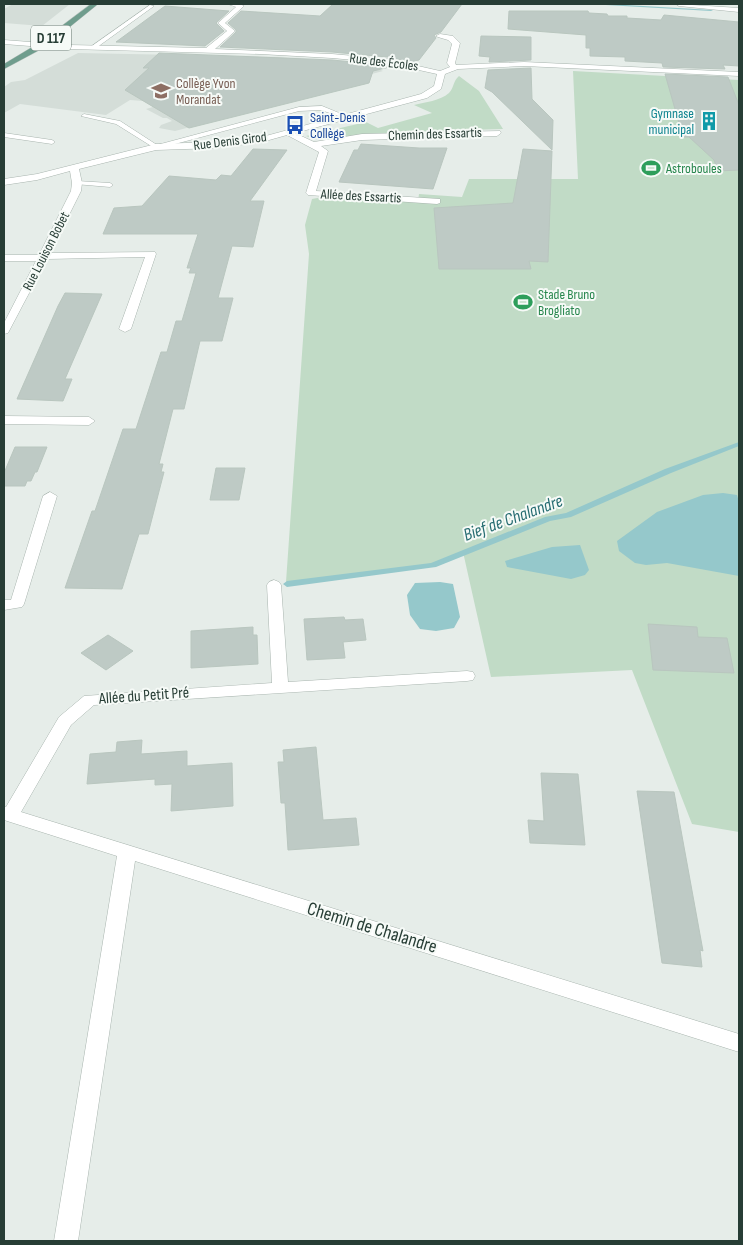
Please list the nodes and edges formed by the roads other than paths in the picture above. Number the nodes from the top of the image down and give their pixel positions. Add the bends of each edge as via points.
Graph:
1 (95, 4) edge
2 (231, 4) edge
3 (679, 4) edge
4 (152, 6) dead end
5 (739, 10) edge
6 (39, 36) dead end
7 (440, 36) dead end
8 (4, 42) edge
9 (27, 45) junction
10 (42, 45) junction
11 (94, 47) junction
12 (209, 50) junction
13 (11, 53) dead end
14 (4, 67) edge
15 (455, 68) junction
16 (441, 72) junction
17 (739, 74) edge
18 (84, 116) dead end
19 (346, 116) junction
20 (287, 132) junction
21 (497, 133) dead end
22 (4, 135) edge
23 (52, 142) dead end
24 (314, 146) junction
25 (156, 147) junction
26 (74, 168) junction
27 (4, 182) edge
28 (77, 183) junction
29 (110, 185) dead end
30 (437, 201) dead end
31 (43, 257) junction
32 (4, 258) edge
33 (125, 329) dead end
34 (4, 331) edge
35 (4, 420) edge
36 (89, 421) dead end
37 (50, 496) dead end
38 (274, 585) dead end
39 (4, 605) edge
40 (466, 676) dead end
41 (280, 688) junction
42 (7, 814) edge
43 (127, 851) junction
44 (739, 1043) edge
45 (66, 1241) edge

1 - 10 main road, D 117
2 - 12 street via 241,6 221,23 231,31
3 - 5 street
4 - 11 lane
6 - 9 main road, D 117
7 - 15 street via 456,43 451,63
8 - 9 street, Rue des Écoles
9 - 10 street, Rue des Écoles
9 - 13 main road, D 117
10 - 11 street, Rue des Écoles
10 - 14 main road, D 117
11 - 12 street, Rue des Écoles
12 - 16 street, Rue des Écoles via 387,61
15 - 16 street, Rue des Écoles
15 - 17 street, Rue des Écoles via 524,64
16 - 19 street, Rue Denis Girod via 435,91 408,102
18 - 25 lane via 118,122
19 - 20 street, Rue Denis Girod
19 - 25 lane via 322,108 299,109
20 - 24 street
20 - 25 street, Rue Denis Girod via 216,145
21 - 24 street, Chemin des Essartis via 362,137
22 - 23 lane
24 - 30 street, Allée des Essartis via 324,151 311,193
25 - 26 street, Rue Denis Girod
26 - 27 street, Rue Denis Girod
26 - 28 street
28 - 29 lane
28 - 31 street, Rue Louison Bobet via 76,192
31 - 32 street
31 - 33 street via 151,254
31 - 34 street, Rue Louison Bobet
35 - 36 street
37 - 39 street via 17,604
38 - 41 street
40 - 41 street, Allée du Petit Pré
41 - 42 street, Allée du Petit Pré via 90,700 65,721
42 - 43 street, Chemin de Chalandre
43 - 44 street, Chemin de Chalandre
43 - 45 street

